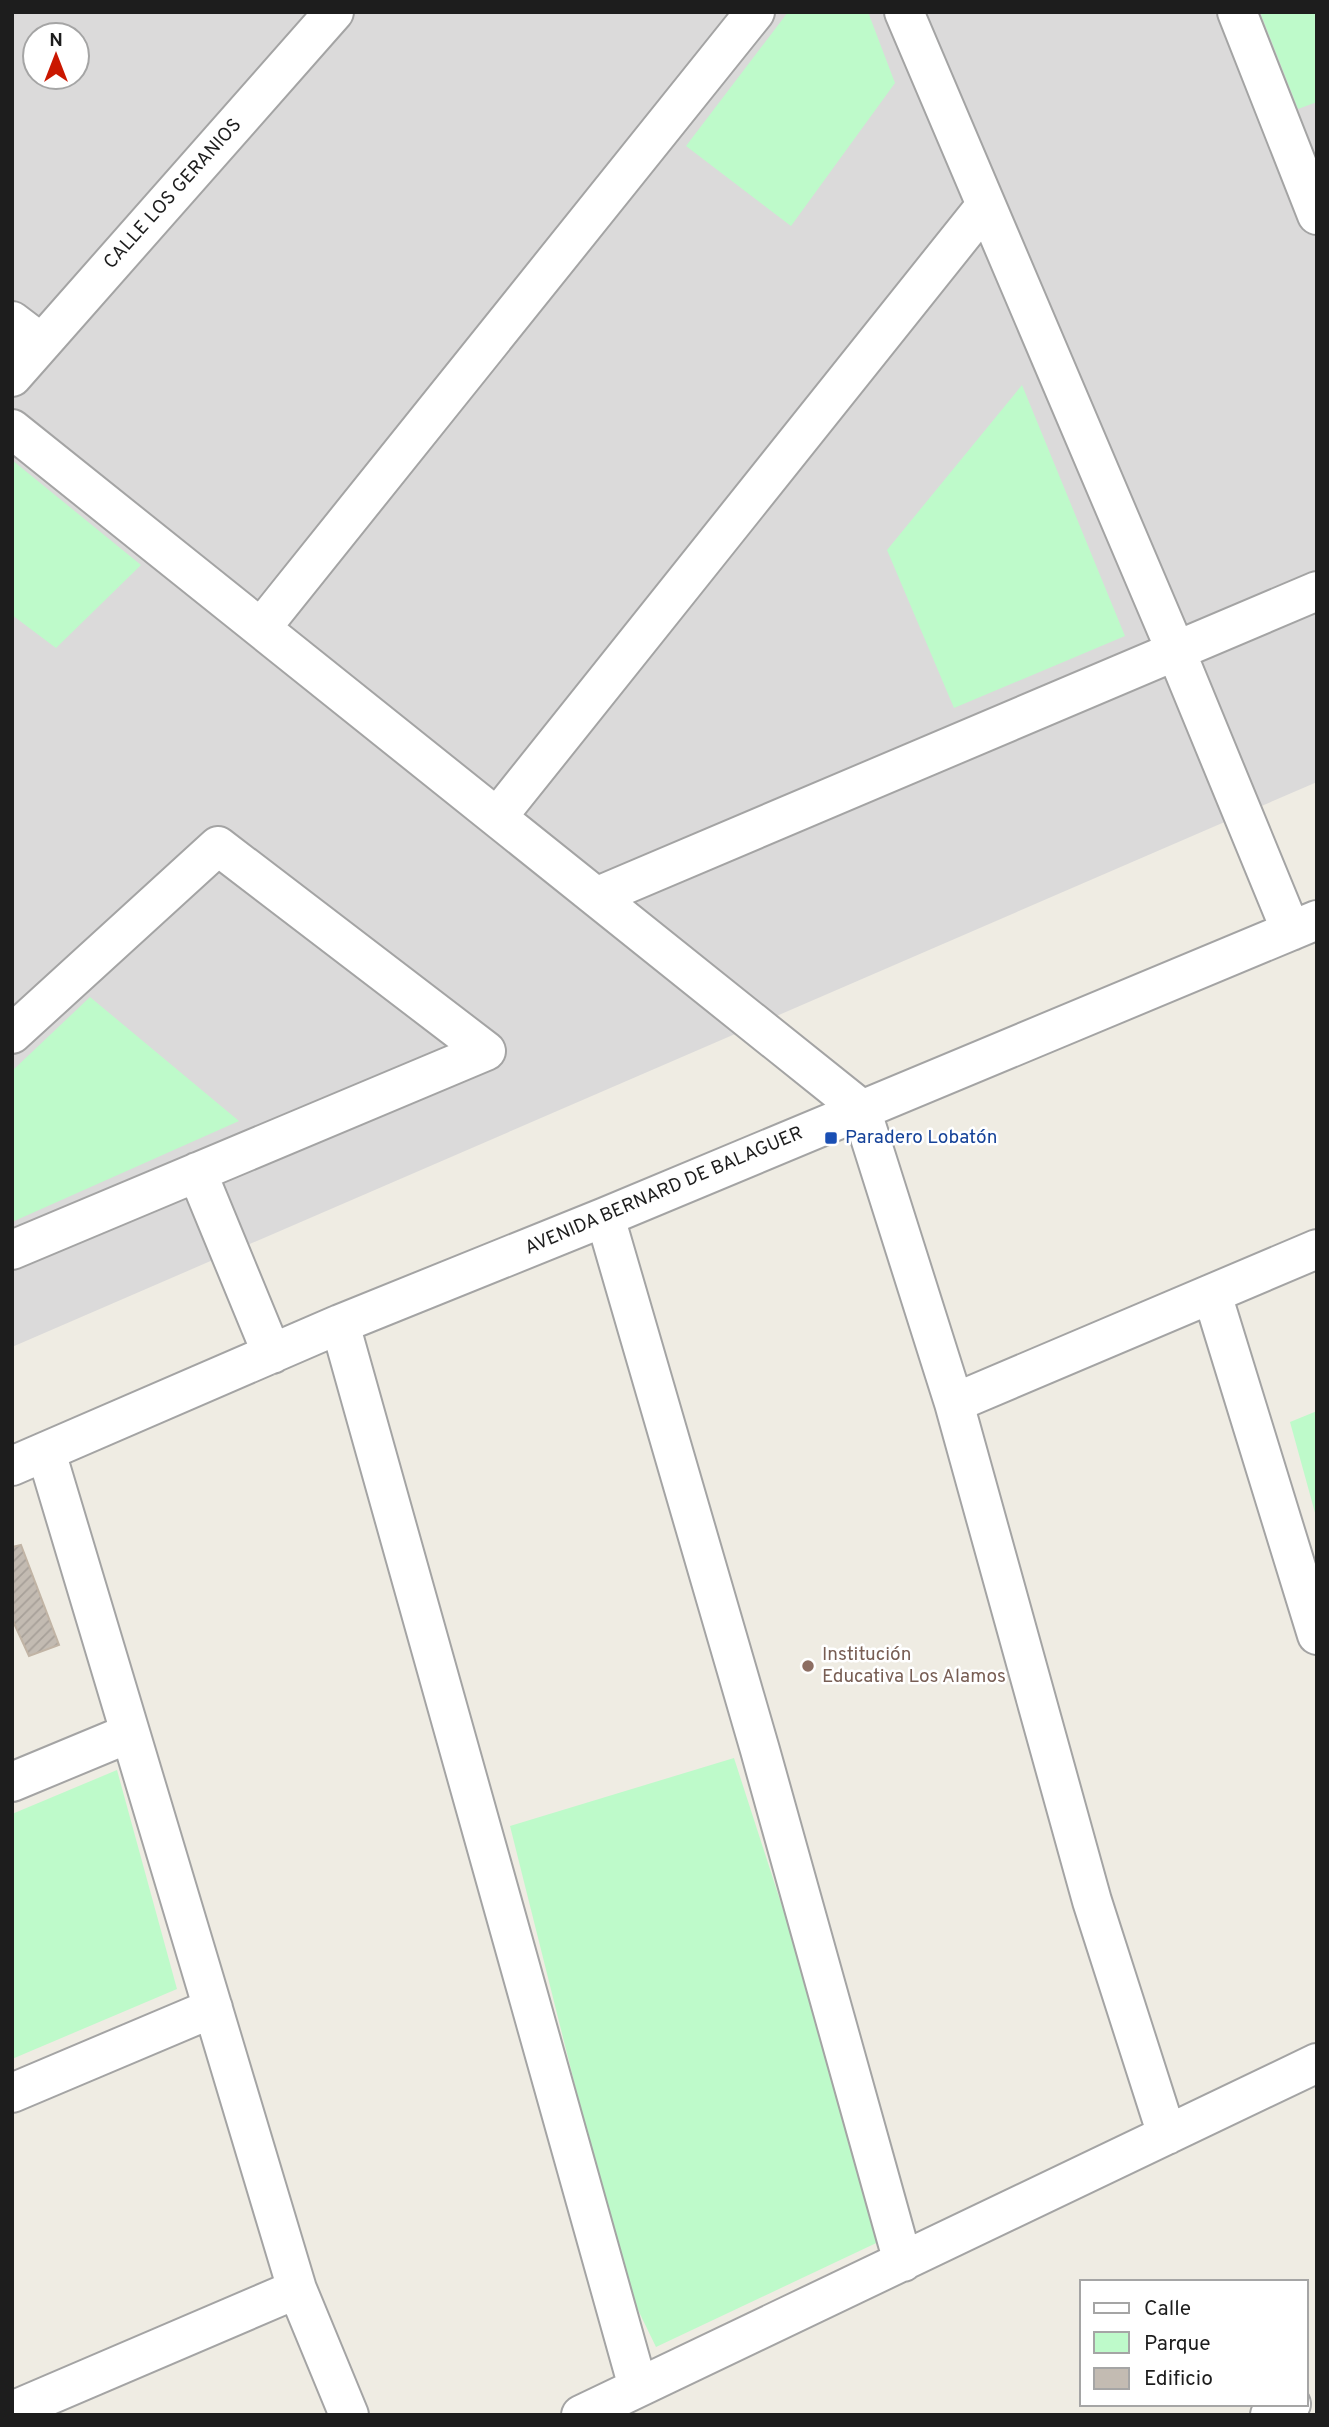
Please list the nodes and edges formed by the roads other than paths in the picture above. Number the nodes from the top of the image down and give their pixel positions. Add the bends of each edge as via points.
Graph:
1 (334, 12) edge
2 (755, 12) edge
3 (904, 12) edge
4 (1237, 12) edge
5 (986, 205) junction
6 (1317, 215) edge
7 (26, 332) edge
8 (12, 377) edge
9 (12, 429) edge
10 (1317, 591) edge
11 (261, 628) junction
12 (1175, 649) junction
13 (498, 816) junction
14 (598, 896) junction
15 (1304, 925) edge
16 (12, 1034) edge
17 (861, 1109) junction
18 (197, 1172) junction
19 (604, 1217) junction
20 (1317, 1249) edge
21 (12, 1250) edge
22 (1212, 1294) junction
23 (340, 1324) junction
24 (272, 1353) junction
25 (954, 1404) junction
26 (29, 1459) edge
27 (1317, 1635) edge
28 (130, 1733) junction
29 (12, 1782) edge
30 (213, 2008) junction
31 (1317, 2063) edge
32 (12, 2093) edge
33 (1167, 2135) junction
34 (903, 2262) junction
35 (297, 2289) junction
36 (638, 2387) junction
37 (1287, 2406) edge
38 (12, 2411) edge
39 (349, 2415) edge
40 (581, 2415) edge
41 (1270, 2415) edge

1 - 7 street, CALLE LOS GERANIOS
2 - 11 street
3 - 5 street
4 - 6 street
5 - 12 street
5 - 13 street
7 - 8 street, CALLE LOS GERANIOS
9 - 11 street
10 - 12 street
11 - 13 street
12 - 14 street
12 - 15 street
13 - 14 street
14 - 17 street
15 - 17 street, AVENIDA BERNARD DE BALAGUER
16 - 18 street via 218,846 486,1051
17 - 19 street, AVENIDA BERNARD DE BALAGUER
17 - 25 street
18 - 21 street
18 - 24 street
19 - 23 street, AVENIDA BERNARD DE BALAGUER
19 - 34 street
20 - 22 street
22 - 25 street
22 - 27 street
23 - 24 street, AVENIDA BERNARD DE BALAGUER
23 - 36 street
24 - 26 street, AVENIDA BERNARD DE BALAGUER
25 - 33 street via 1092,1901
26 - 28 street
28 - 29 street
28 - 30 street
30 - 32 street
30 - 35 street
31 - 33 street
33 - 34 street
34 - 36 street
35 - 38 street
35 - 39 street
36 - 40 street
37 - 41 street

